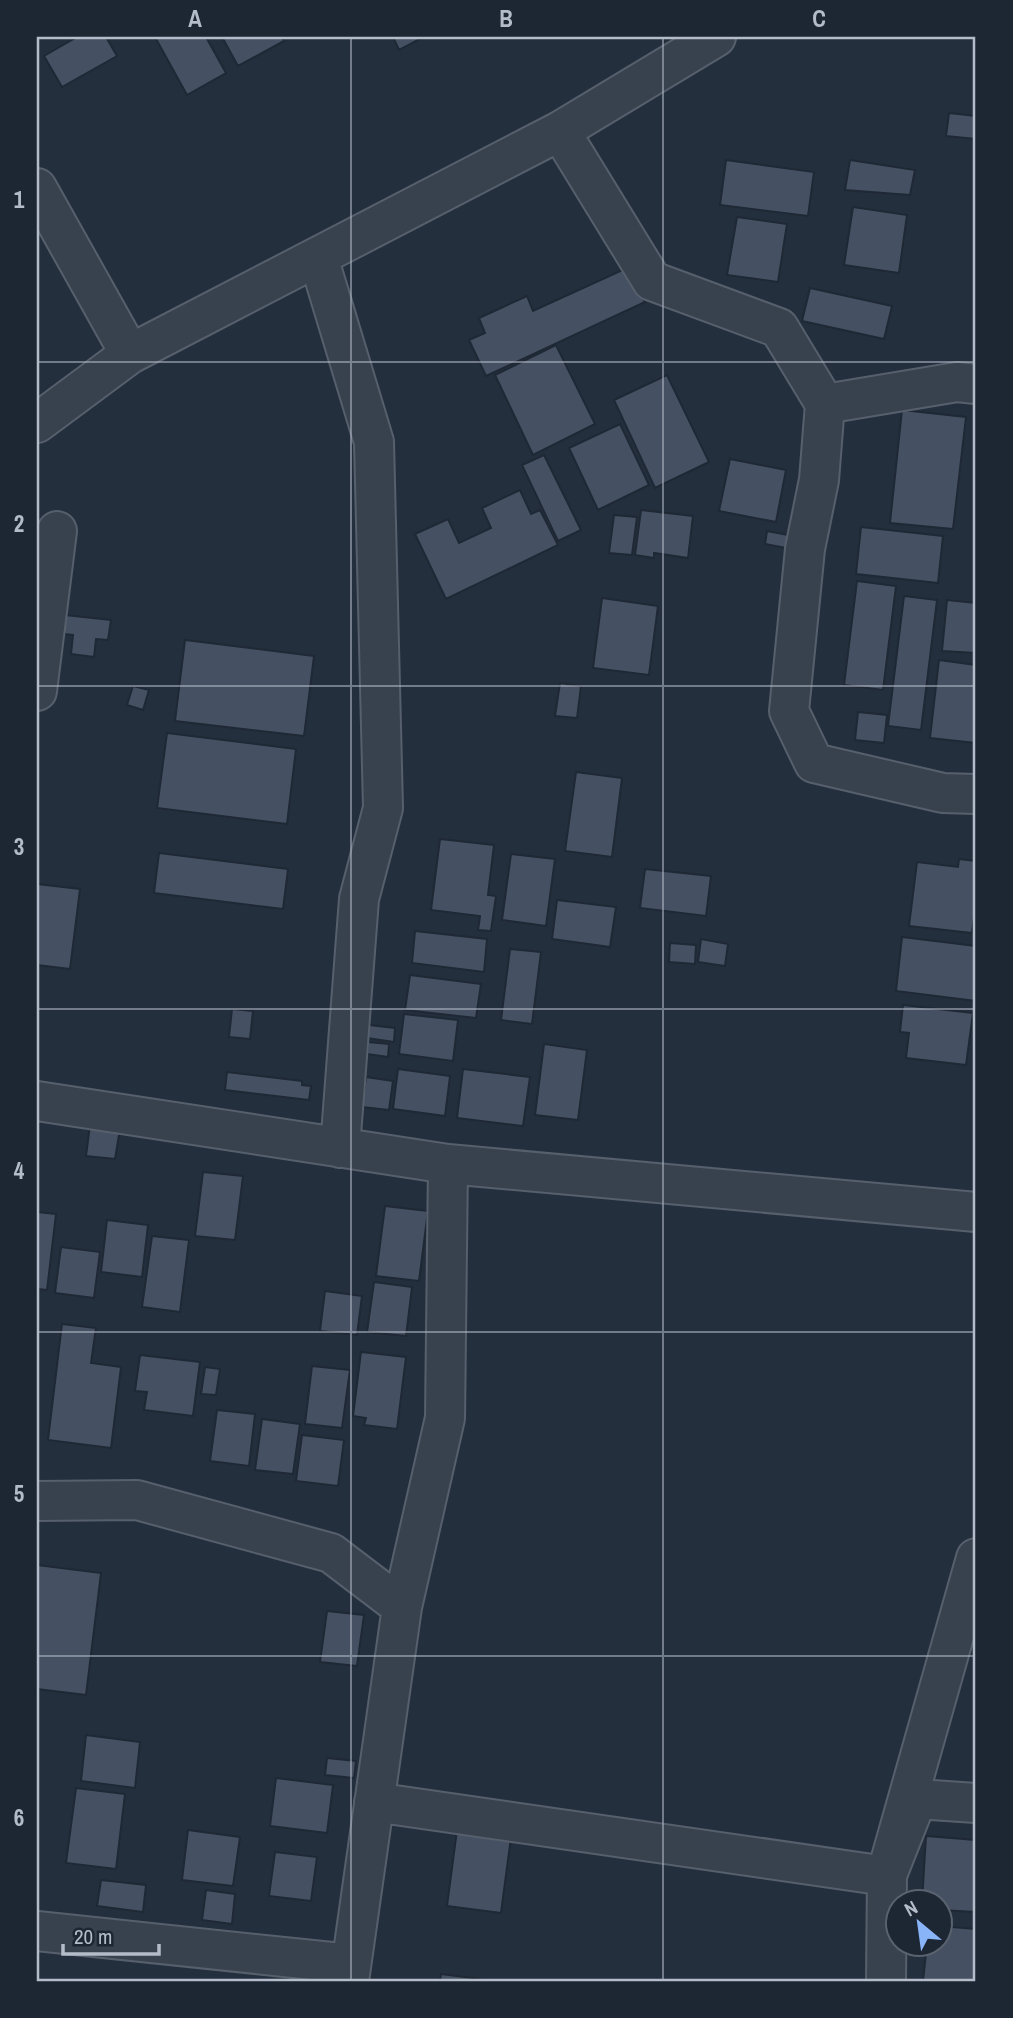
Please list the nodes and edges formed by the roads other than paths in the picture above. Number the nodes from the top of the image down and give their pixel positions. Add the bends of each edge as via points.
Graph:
1 (716, 37) edge
2 (559, 131) junction
3 (37, 188) edge
4 (318, 257) junction
5 (130, 354) junction
6 (976, 384) edge
7 (825, 404) junction
8 (37, 423) edge
9 (57, 531) dead end
10 (37, 691) edge
11 (976, 794) edge
12 (37, 1101) edge
13 (340, 1148) junction
14 (448, 1164) junction
15 (976, 1212) edge
16 (37, 1502) edge
17 (976, 1558) edge
18 (402, 1607) junction
19 (374, 1802) junction
20 (976, 1804) edge
21 (37, 1931) edge
22 (350, 1972) edge
23 (886, 1981) edge

1 - 2 street
2 - 4 street
2 - 7 street via 652,281 779,328
3 - 5 street
4 - 5 street
4 - 13 street via 374,442 376,510 383,808 359,899
5 - 8 street
6 - 7 street via 957,382
7 - 11 street via 789,711 814,763 943,793
9 - 10 street
12 - 13 street
13 - 14 street
14 - 15 street
14 - 18 street via 445,1418
16 - 18 street via 137,1500 331,1553
17 - 19 street via 886,1876
18 - 19 street
19 - 22 street
20 - 23 street via 917,1799 887,1875
21 - 22 street

